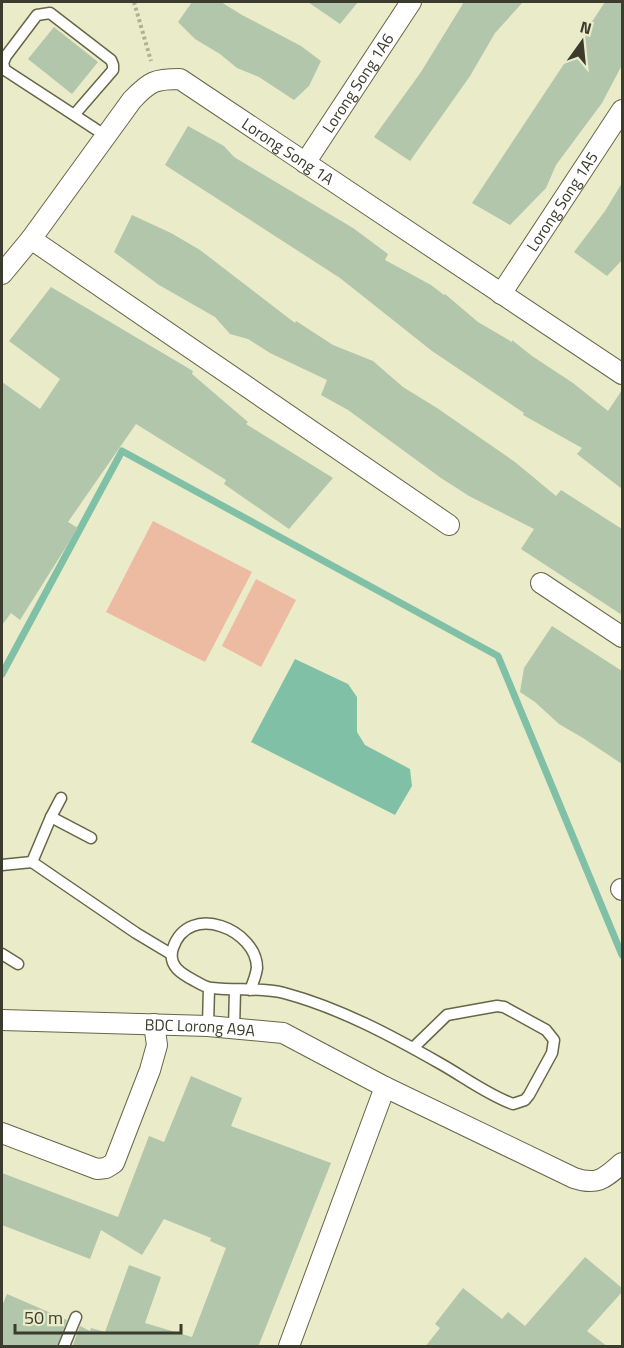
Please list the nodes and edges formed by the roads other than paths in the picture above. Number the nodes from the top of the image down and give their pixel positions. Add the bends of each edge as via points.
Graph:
1 (411, 2) edge
2 (622, 110) edge
3 (74, 115) junction
4 (106, 136) junction
5 (305, 163) junction
6 (31, 238) junction
7 (2, 274) edge
8 (501, 294) junction
9 (622, 374) edge
10 (449, 525) dead end
11 (541, 583) dead end
12 (622, 637) edge
13 (61, 798) dead end
14 (51, 817) junction
15 (91, 838) dead end
16 (32, 862) junction
17 (2, 865) edge
18 (2, 954) edge
19 (171, 954) junction
20 (18, 964) dead end
21 (209, 988) junction
22 (235, 990) junction
23 (250, 990) junction
24 (2, 1020) edge
25 (154, 1024) junction
26 (208, 1026) junction
27 (234, 1029) junction
28 (413, 1048) junction
29 (385, 1087) junction
30 (2, 1133) edge
31 (622, 1162) edge
32 (76, 1317) dead end
33 (64, 1347) edge
34 (290, 1347) edge

1 - 5 street, Lorong Song 1A6
2 - 8 street, Lorong Song 1A5
3 - 3 lane via 5,70 6,56 37,15 44,12 113,65 113,70
3 - 4 lane
4 - 5 street, Lorong Song 1A via 146,86 162,79 180,79
4 - 6 street
5 - 8 street, Lorong Song 1A
6 - 7 street
6 - 10 street
8 - 9 street, Lorong Song 1A
11 - 12 street
13 - 14 lane
14 - 15 lane
14 - 16 lane
16 - 17 lane
16 - 19 lane
18 - 20 lane
19 - 21 lane via 172,964 181,973
19 - 23 lane via 183,931 196,924 214,924 237,935 253,954 257,967
21 - 22 lane
21 - 26 lane
22 - 23 lane
22 - 27 lane
23 - 28 lane via 274,990 309,1000
24 - 25 street, BDC Lorong A9A
25 - 26 street, BDC Lorong A9A
25 - 30 street via 157,1045 150,1070 114,1162 106,1168
26 - 27 street, BDC Lorong A9A
27 - 29 street, BDC Lorong A9A via 283,1033
28 - 28 lane via 447,1015 496,1006 504,1006 546,1030 554,1040 552,1053 530,1095 513,1104
29 - 31 street, BDC Lorong A9A via 584,1182 603,1179
29 - 34 street
32 - 33 lane

